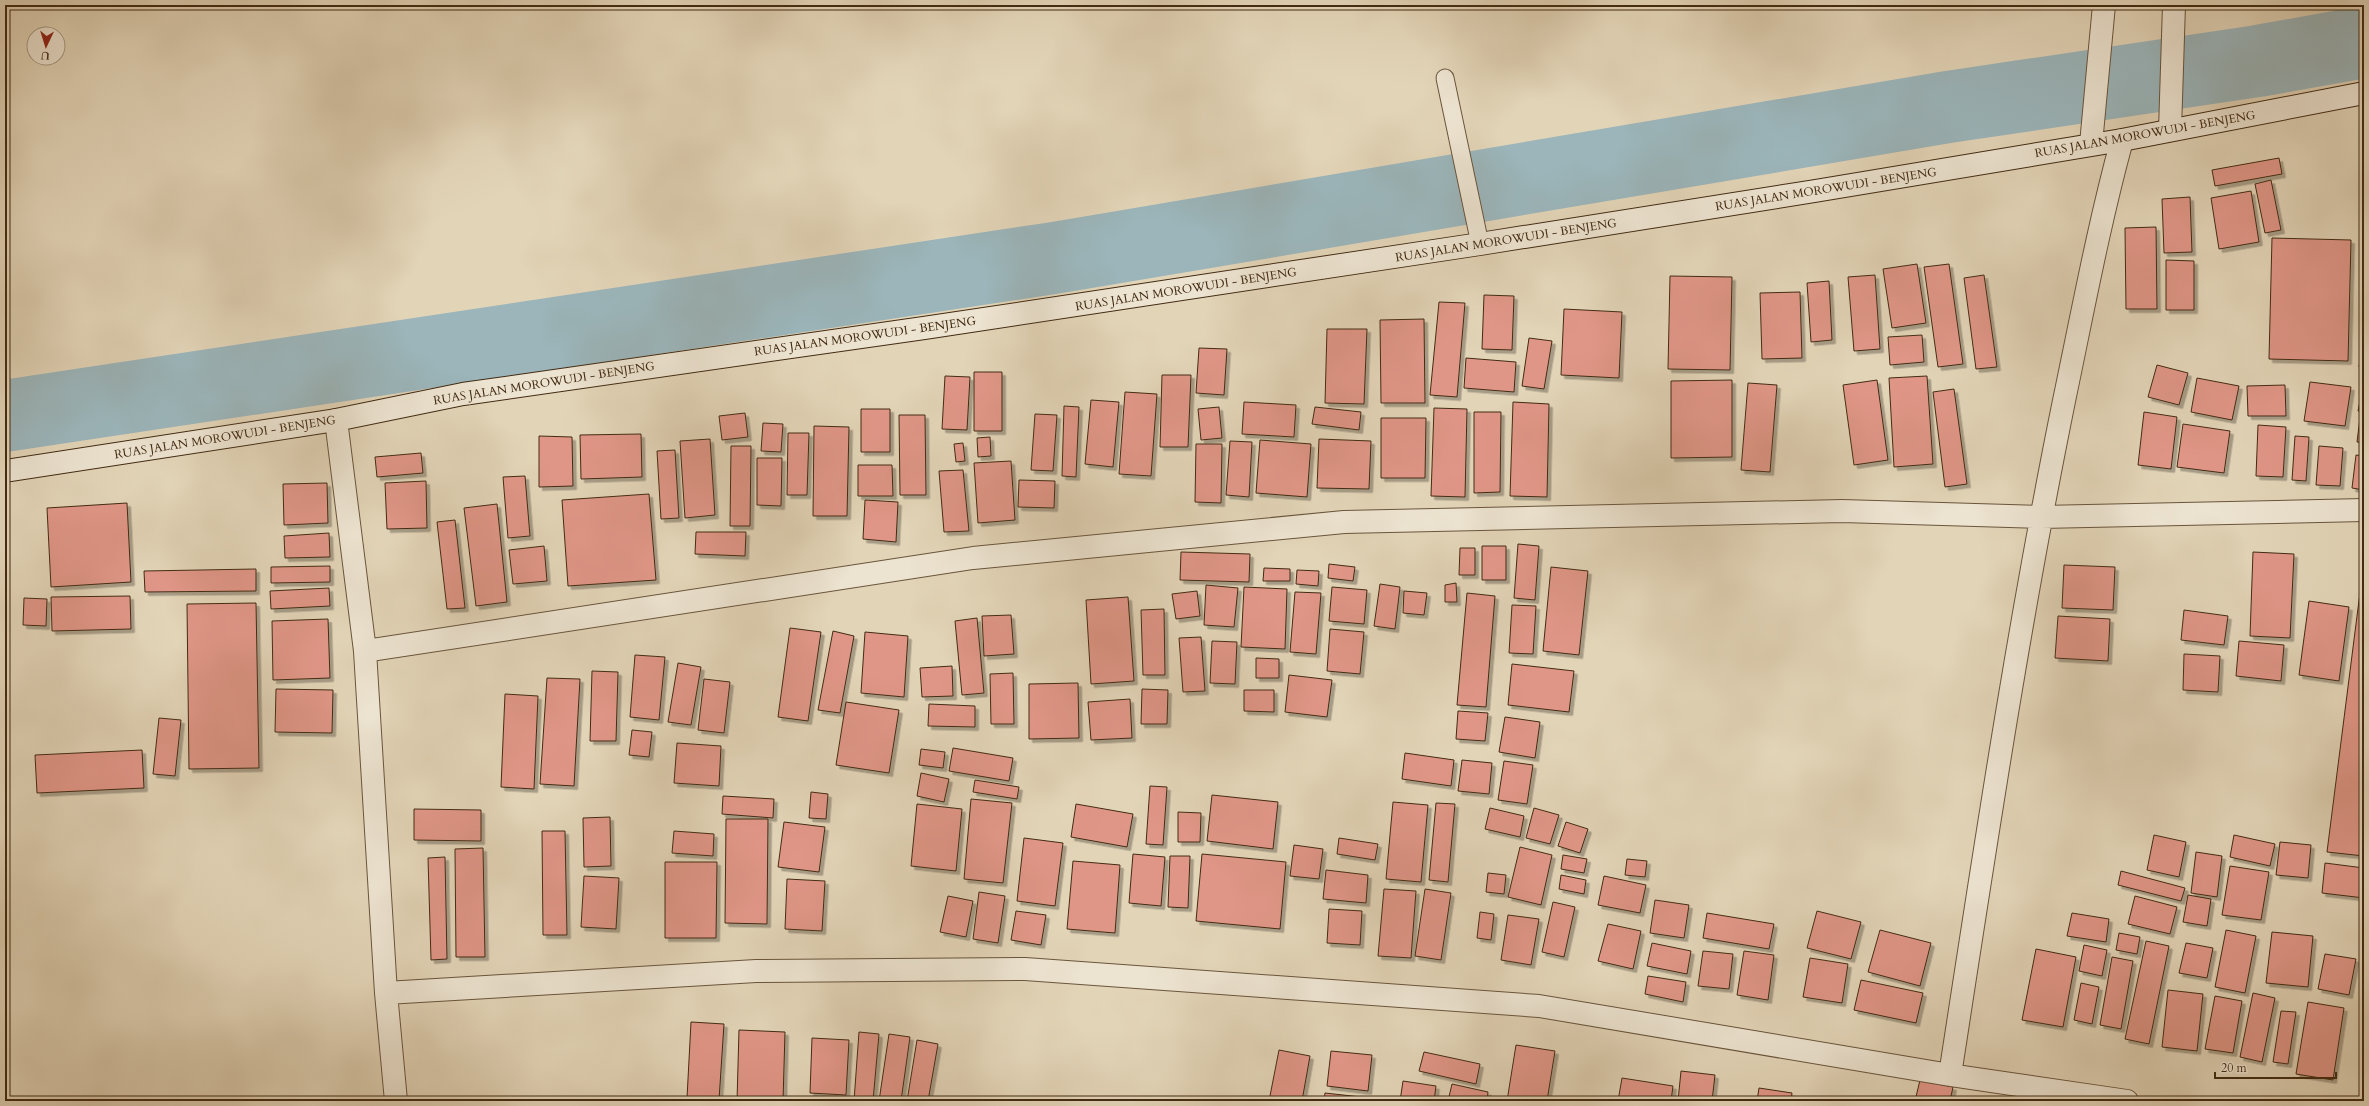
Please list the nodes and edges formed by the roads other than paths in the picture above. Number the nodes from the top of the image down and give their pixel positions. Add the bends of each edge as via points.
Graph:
1 (2104, 5) edge
2 (2174, 5) edge
3 (1445, 78) dead end
4 (2364, 93) edge
5 (2170, 130) junction
6 (2122, 140) junction
7 (2091, 144) junction
8 (1480, 244) junction
9 (336, 420) junction
10 (5, 471) edge
11 (2364, 510) edge
12 (2040, 517) junction
13 (365, 651) junction
14 (386, 993) junction
15 (1950, 1075) junction
16 (396, 1101) edge
17 (2127, 1101) edge

1 - 7 street
2 - 5 street
3 - 8 lane
4 - 5 street, RUAS JALAN MOROWUDI - BENJENG
5 - 6 street, RUAS JALAN MOROWUDI - BENJENG
6 - 7 street, RUAS JALAN MOROWUDI - BENJENG
6 - 12 street via 2104,203
7 - 8 street, RUAS JALAN MOROWUDI - BENJENG
8 - 9 street, RUAS JALAN MOROWUDI - BENJENG via 471,393
9 - 10 street, RUAS JALAN MOROWUDI - BENJENG
9 - 13 street
11 - 12 street
12 - 13 street via 1842,511 1344,522 973,558
12 - 15 street via 2012,676
13 - 14 street
14 - 15 street via 756,971 1025,969 1538,1006
14 - 16 street
15 - 17 street

